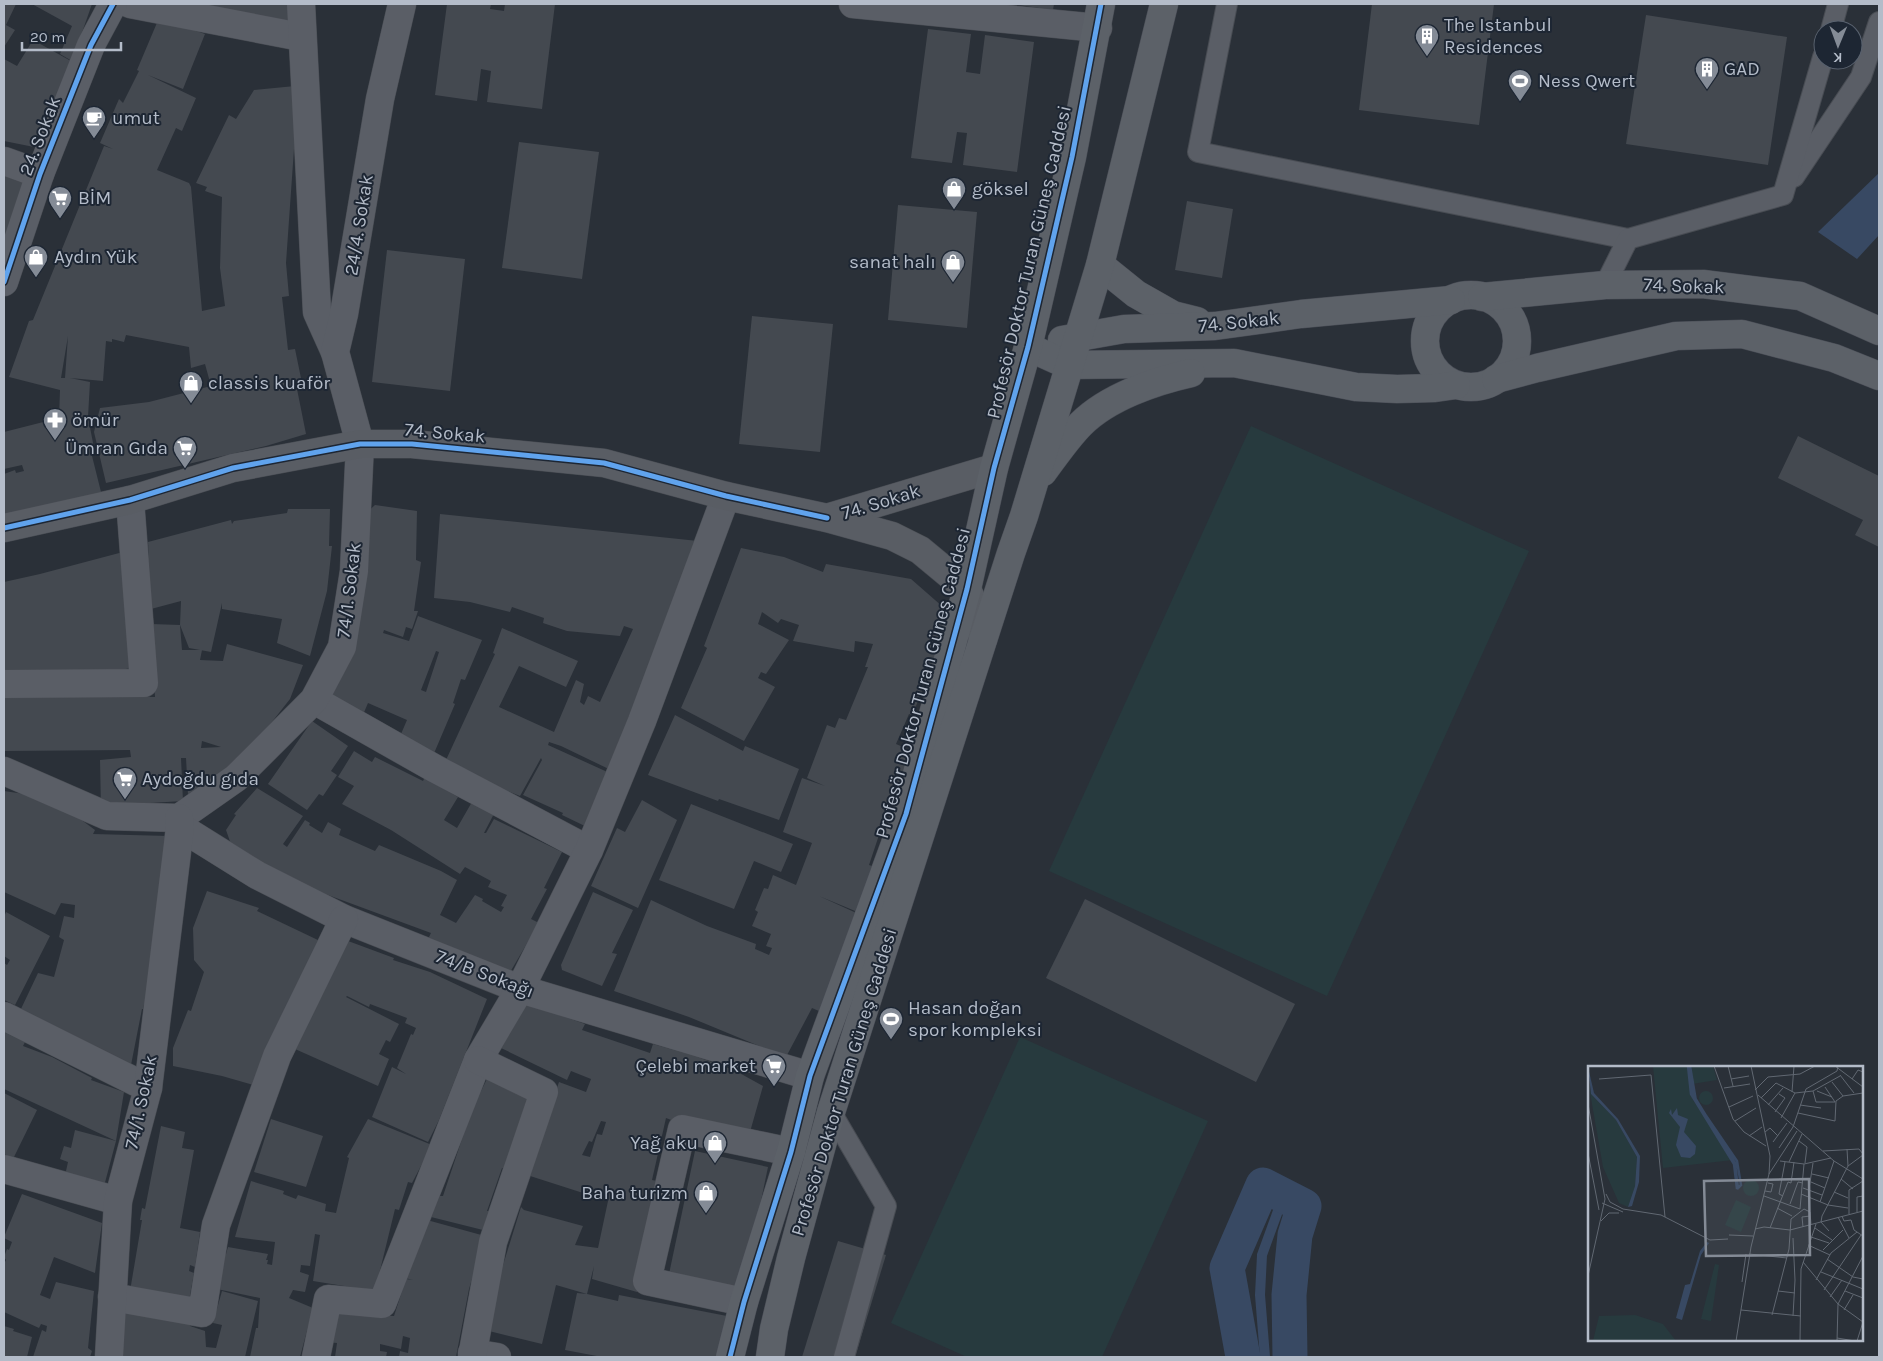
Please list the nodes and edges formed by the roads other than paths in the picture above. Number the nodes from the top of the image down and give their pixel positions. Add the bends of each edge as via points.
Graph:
1 (113, 4) edge
2 (130, 4) edge
3 (301, 4) edge
4 (402, 4) edge
5 (853, 4) edge
6 (1164, 4) edge
7 (1227, 4) edge
8 (1838, 4) edge
9 (1099, 16) edge
10 (1834, 20) edge
11 (1879, 22) edge
12 (301, 36) junction
13 (1819, 70) edge
14 (4, 161) edge
15 (40, 174) junction
16 (1783, 195) junction
17 (1628, 239) junction
18 (1100, 265) junction
19 (4, 282) edge
20 (1605, 285) junction
21 (1482, 297) junction
22 (1451, 300) junction
23 (1215, 326) junction
24 (1879, 331) edge
25 (1078, 336) junction
26 (1028, 347) junction
27 (335, 352) junction
28 (1234, 363) junction
29 (1068, 365) junction
30 (1879, 376) edge
31 (1496, 379) junction
32 (1456, 385) junction
33 (360, 444) junction
34 (994, 468) junction
35 (1034, 484) junction
36 (726, 496) junction
37 (130, 500) junction
38 (827, 518) junction
39 (4, 528) edge
40 (967, 590) junction
41 (983, 639) junction
42 (4, 684) edge
43 (314, 700) junction
44 (4, 771) edge
45 (180, 822) junction
46 (589, 850) junction
47 (344, 919) junction
48 (520, 989) junction
49 (4, 1016) edge
50 (478, 1060) junction
51 (810, 1076) junction
52 (148, 1088) junction
53 (831, 1112) junction
54 (791, 1152) junction
55 (6, 1177) edge
56 (118, 1201) junction
57 (112, 1297) junction
58 (744, 1302) junction
59 (480, 1356) edge
60 (109, 1357) edge
61 (316, 1357) edge
62 (730, 1357) edge
63 (770, 1357) edge
64 (844, 1357) edge

1 - 15 street, 24. Sokak via 90,45
2 - 12 street
3 - 12 street
4 - 27 street, 24/4. Sokak via 380,99
5 - 9 street
6 - 18 main road, Profesör Doktor Turan Güneş Caddesi
7 - 17 lane via 1198,152
8 - 10 lane
9 - 26 main road, Profesör Doktor Turan Güneş Caddesi via 1072,157
11 - 16 lane via 1861,78
12 - 27 street via 317,312
13 - 16 lane
14 - 15 street
15 - 19 street, 24. Sokak
16 - 17 lane
17 - 20 lane
18 - 23 main road via 1136,294 1173,315
18 - 25 main road, Profesör Doktor Turan Güneş Caddesi
20 - 21 main road, 74. Sokak
20 - 24 main road, 74. Sokak via 1703,284 1800,296
21 - 22 main road via 1466,295
21 - 31 main road via 1496,302 1507,313 1517,341 1507,369
22 - 23 main road, 74. Sokak via 1301,314
22 - 32 main road via 1438,308 1424,336 1432,366
23 - 25 main road, 74. Sokak via 1124,329
25 - 26 main road, 74. Sokak
25 - 29 main road, Profesör Doktor Turan Güneş Caddesi
26 - 29 main road
26 - 34 main road, Profesör Doktor Turan Güneş Caddesi
27 - 33 street, 24/4. Sokak
28 - 29 main road
28 - 32 main road via 1356,387
28 - 35 main road via 1162,380 1114,400 1082,423
29 - 35 main road, Profesör Doktor Turan Güneş Caddesi
30 - 31 main road via 1834,358 1742,334 1676,336
31 - 32 main road via 1484,385
33 - 36 main road, 74. Sokak via 412,444 604,463
33 - 37 main road, 74. Sokak via 233,468
33 - 43 street, 74/1. Sokak via 354,571 342,647
34 - 38 main road, 74. Sokak
34 - 40 main road, Profesör Doktor Turan Güneş Caddesi
35 - 41 main road, Profesör Doktor Turan Güneş Caddesi
36 - 38 main road, 74. Sokak
36 - 46 street via 642,721
37 - 39 main road, 74. Sokak
37 - 42 street via 144,683
38 - 40 main road via 892,536 920,550
40 - 41 main road
40 - 51 main road, Profesör Doktor Turan Güneş Caddesi via 906,814
41 - 53 main road, Profesör Doktor Turan Güneş Caddesi
43 - 45 street, 74/1. Sokak via 236,778
43 - 46 street
44 - 45 street via 107,816
45 - 47 street, 74/B Sokağı via 257,875
45 - 52 street, 74/1. Sokak
46 - 48 street
47 - 48 street, 74/B Sokağı
47 - 57 street via 277,1056 216,1225 202,1312
48 - 50 street
48 - 51 street, 74/B Sokağı
49 - 52 street
50 - 59 street via 544,1092 494,1242
50 - 61 street via 382,1304 328,1299
51 - 54 main road, Profesör Doktor Turan Güneş Caddesi
52 - 56 street, 74/1. Sokak
53 - 63 main road, Profesör Doktor Turan Güneş Caddesi via 789,1267
53 - 64 lane via 886,1206
54 - 58 main road, Profesör Doktor Turan Güneş Caddesi
54 - 58 street via 682,1128 647,1281
55 - 56 street
56 - 57 street, 74/1. Sokak
57 - 60 street, 74/1. Sokak
58 - 62 main road, Profesör Doktor Turan Güneş Caddesi

